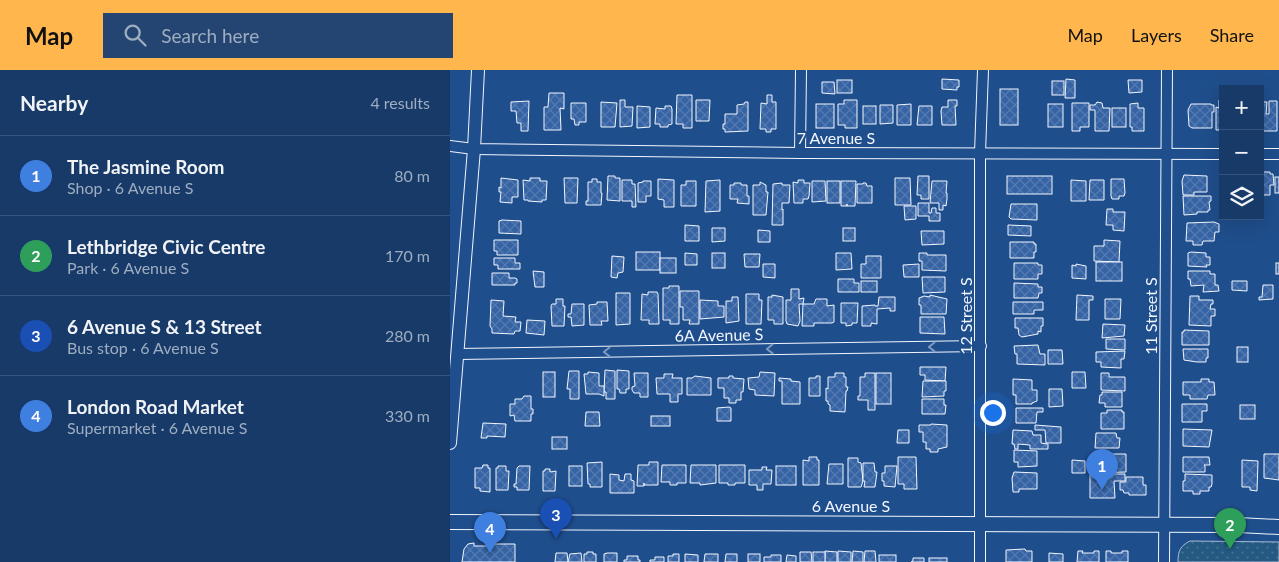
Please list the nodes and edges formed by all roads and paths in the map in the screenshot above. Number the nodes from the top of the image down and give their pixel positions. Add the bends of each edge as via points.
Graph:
1 (478, 70) edge
2 (801, 70) edge
3 (983, 70) edge
4 (1167, 70) edge
5 (450, 146) edge
6 (474, 149) junction
7 (800, 153) junction
8 (980, 153) junction
9 (1167, 154) junction
10 (1219, 154) edge
11 (1264, 154) edge
12 (1279, 154) edge
13 (981, 346) junction
14 (457, 354) junction
15 (450, 443) edge
16 (450, 522) edge
17 (1279, 523) edge
18 (979, 524) junction
19 (1164, 525) junction
20 (1253, 525) junction
21 (1279, 527) edge
22 (980, 562) edge
23 (1164, 562) edge

1 - 6 street
2 - 7 street
3 - 8 street, 12 Street S
4 - 9 street, 11 Street S
5 - 6 street, 7 Avenue S
6 - 7 street, 7 Avenue S
6 - 14 street
7 - 8 street, 7 Avenue S
8 - 9 street, 7 Avenue S
8 - 13 street, 12 Street S
9 - 10 street, 7 Avenue S
9 - 19 street, 11 Street S
11 - 12 street
13 -> 14 street, 6A Avenue S
13 - 18 street, 12 Street S
14 - 15 street
16 - 18 main road, 6 Avenue S
17 - 20 main road, 6 Avenue S
18 - 19 main road, 6 Avenue S
18 - 22 street, 12 Street S
19 - 20 main road, 6 Avenue S
19 - 23 street, 11 Street S
20 - 21 main road, 6 Avenue S

